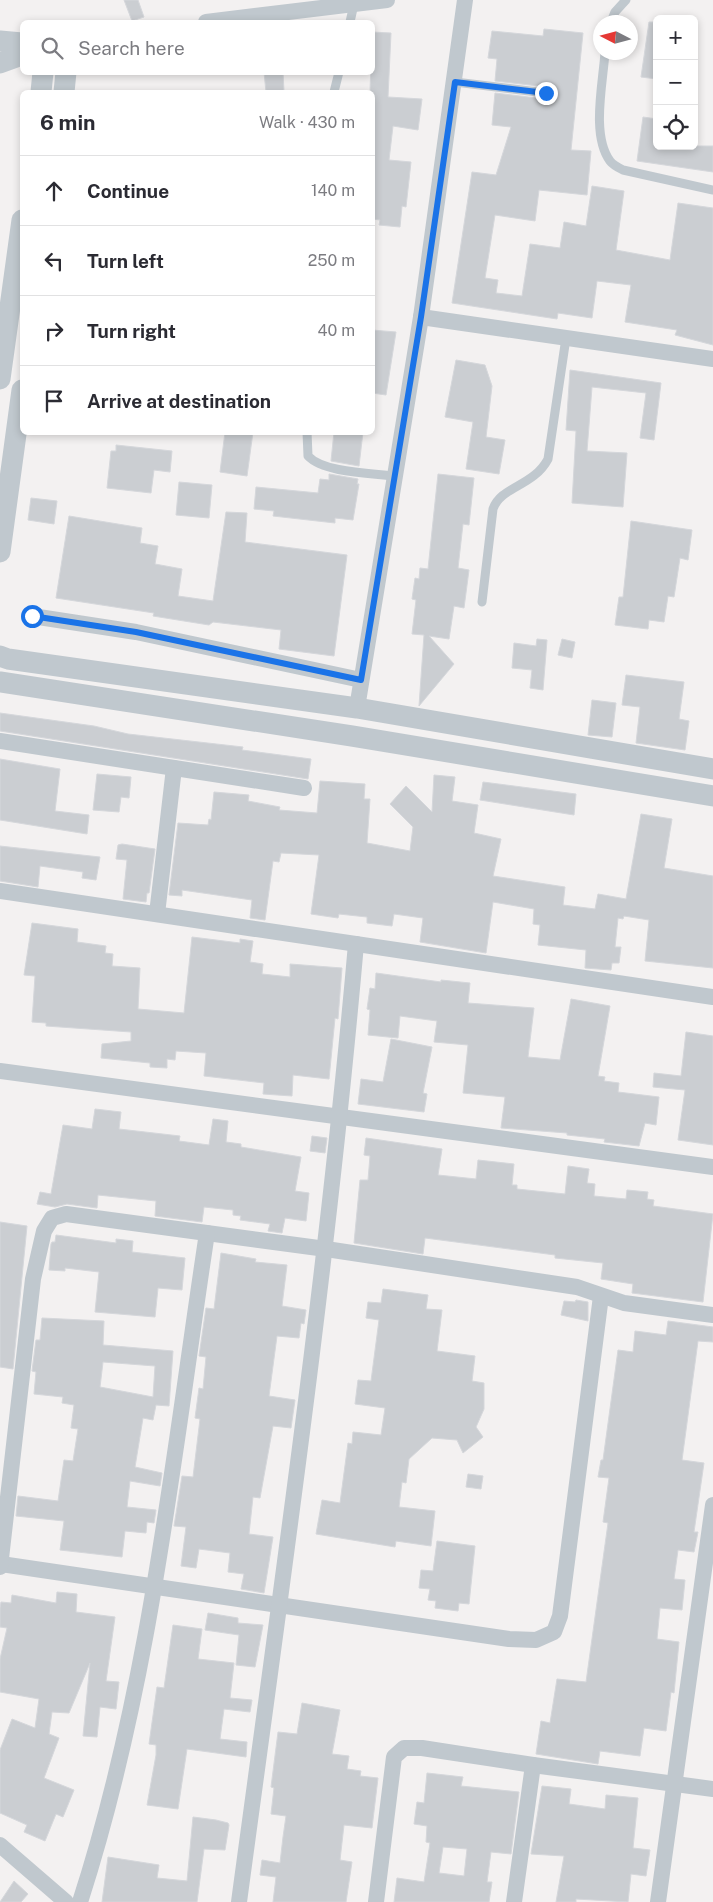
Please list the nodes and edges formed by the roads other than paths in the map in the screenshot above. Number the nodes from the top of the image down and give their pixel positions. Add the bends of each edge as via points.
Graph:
1 (387, 0) edge
2 (465, 0) edge
3 (626, 0) edge
4 (354, 4) junction
5 (614, 15) edge
6 (222, 20) edge
7 (350, 20) edge
8 (0, 41) edge
9 (20, 43) edge
10 (20, 56) edge
11 (604, 60) edge
12 (0, 63) edge
13 (43, 75) edge
14 (66, 75) edge
15 (338, 75) edge
16 (455, 82) junction
17 (40, 90) edge
18 (64, 90) edge
19 (334, 90) edge
20 (546, 93) dead end
21 (713, 190) edge
22 (20, 234) edge
23 (421, 317) junction
24 (566, 338) junction
25 (713, 359) edge
26 (0, 379) edge
27 (20, 400) edge
28 (307, 435) edge
29 (6, 472) edge
30 (395, 476) junction
31 (0, 552) edge
32 (482, 602) dead end
33 (32, 616) dead end
34 (0, 656) edge
35 (361, 680) junction
36 (0, 682) edge
37 (357, 708) junction
38 (497, 732) junction
39 (0, 741) edge
40 (494, 760) junction
41 (174, 768) junction
42 (713, 769) edge
43 (304, 788) dead end
44 (713, 796) edge
45 (0, 892) edge
46 (157, 914) junction
47 (356, 944) junction
48 (713, 997) edge
49 (0, 1071) edge
50 (341, 1116) junction
51 (713, 1166) edge
52 (207, 1233) junction
53 (326, 1249) junction
54 (601, 1296) junction
55 (713, 1315) edge
56 (713, 1506) edge
57 (0, 1565) edge
58 (153, 1587) junction
59 (279, 1606) junction
60 (533, 1765) junction
61 (674, 1785) junction
62 (713, 1789) edge
63 (0, 1845) edge
64 (66, 1902) edge
65 (80, 1902) edge
66 (239, 1902) edge
67 (376, 1902) edge
68 (514, 1902) edge
69 (658, 1902) edge

1 - 4 street
2 - 16 street
3 - 5 lane
4 - 6 street
4 - 7 lane
8 - 9 street
10 - 12 street
11 - 21 lane via 599,131 611,163 623,170
13 - 17 street
14 - 18 street
15 - 19 lane
16 - 20 lane
16 - 23 street
22 - 26 street
23 - 24 street
23 - 30 street
24 - 25 street
24 - 32 lane via 548,459 541,471 496,499
27 - 29 street
28 - 30 lane via 308,456 314,462 325,467
29 - 31 street
30 - 35 street
33 - 35 street via 136,632
34 - 37 street
35 - 37 street
36 - 40 street
37 - 38 street
38 - 40 street
38 - 42 street
39 - 41 street
40 - 44 street
41 - 43 street
41 - 46 street
45 - 46 street
46 - 47 street
47 - 48 street
47 - 50 street
49 - 50 street
50 - 51 street
50 - 53 street
52 - 53 street
52 - 57 street via 66,1214 52,1218 44,1231 33,1279
52 - 58 street
53 - 54 street via 577,1287
53 - 59 street
54 - 55 street via 624,1303
54 - 59 street via 560,1616 554,1632 536,1640 509,1639
56 - 61 street
57 - 58 street
58 - 59 street
58 - 65 street via 122,1747 100,1841
59 - 66 street
60 - 61 street
60 - 67 street via 404,1748 394,1757
60 - 68 street
61 - 62 street
61 - 69 street
63 - 64 street

